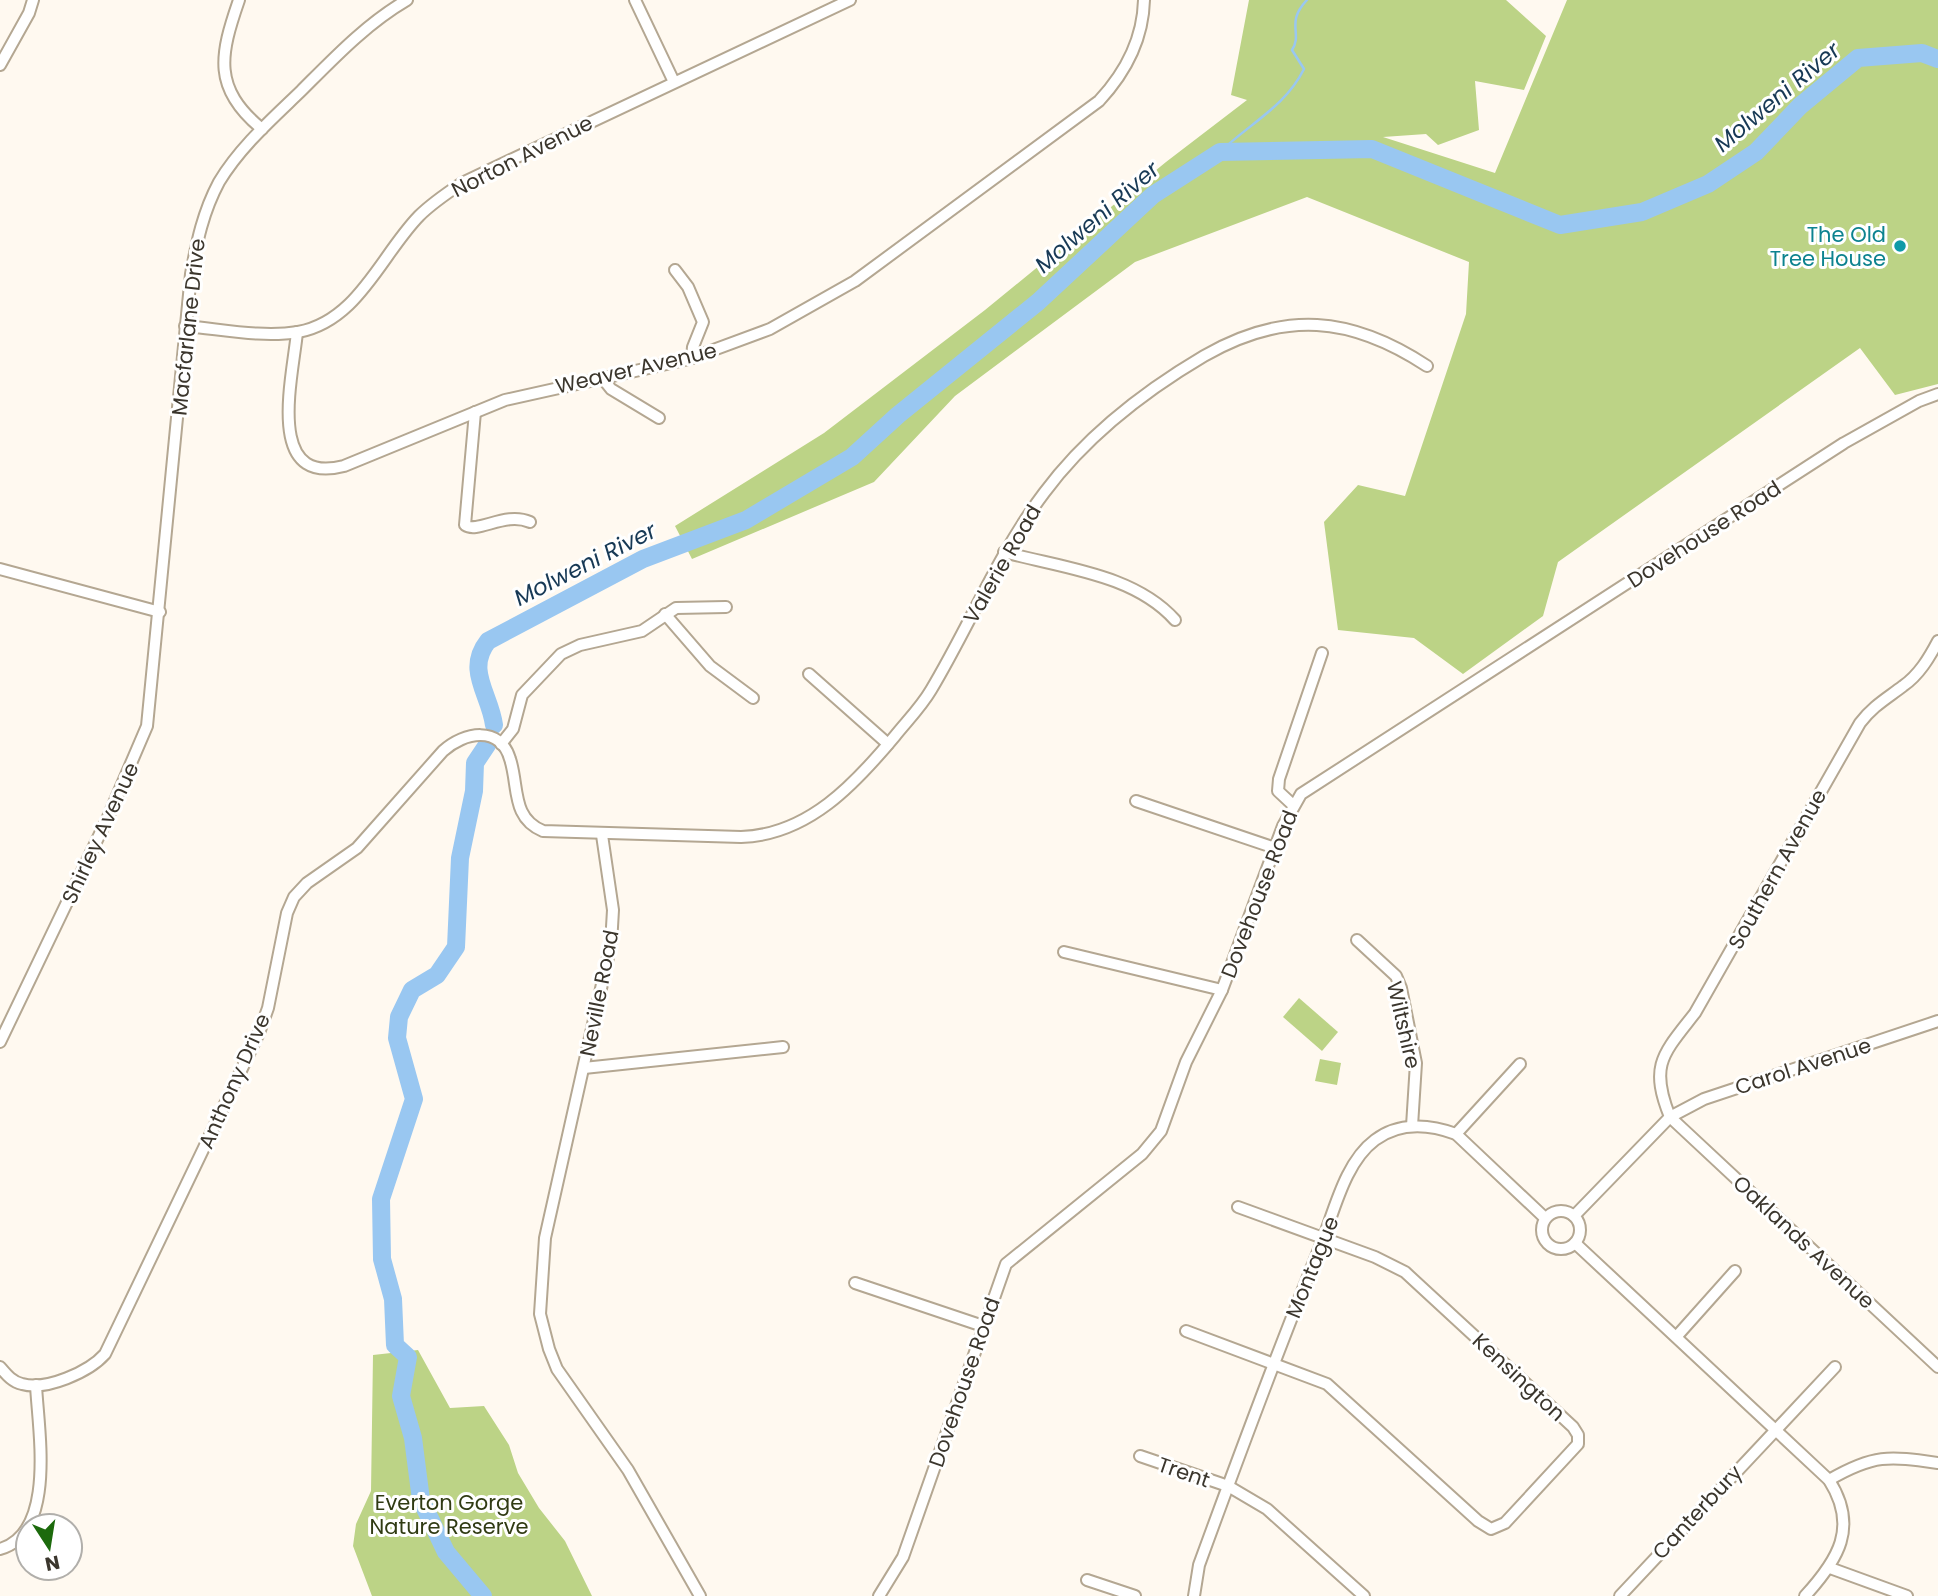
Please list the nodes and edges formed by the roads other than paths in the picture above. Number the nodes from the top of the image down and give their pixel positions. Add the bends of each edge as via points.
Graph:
1 (33, 0) edge
2 (239, 0) edge
3 (407, 0) edge
4 (635, 0) edge
5 (850, 0) edge
6 (1144, 0) edge
7 (0, 65) edge
8 (674, 82) junction
9 (262, 129) junction
10 (675, 270) dead end
11 (185, 326) junction
12 (297, 332) junction
13 (692, 358) junction
14 (1427, 366) dead end
15 (603, 379) junction
16 (1938, 394) edge
17 (475, 412) junction
18 (659, 418) dead end
19 (530, 523) dead end
20 (1004, 552) junction
21 (0, 569) edge
22 (726, 607) dead end
23 (160, 612) junction
24 (665, 614) junction
25 (1175, 621) dead end
26 (1938, 641) edge
27 (1322, 653) dead end
28 (809, 674) dead end
29 (753, 698) dead end
30 (501, 744) junction
31 (888, 744) junction
32 (1136, 801) dead end
33 (1293, 805) junction
34 (602, 835) junction
35 (1275, 848) junction
36 (1357, 940) dead end
37 (1064, 952) dead end
38 (1222, 990) junction
39 (1938, 1021) edge
40 (0, 1042) edge
41 (783, 1047) dead end
42 (1520, 1064) dead end
43 (583, 1068) junction
44 (1670, 1117) junction
45 (1412, 1126) junction
46 (1456, 1134) junction
47 (1238, 1208) dead end
48 (1574, 1216) junction
49 (1545, 1218) junction
50 (1324, 1238) junction
51 (1575, 1243) junction
52 (1735, 1271) dead end
53 (855, 1283) dead end
54 (984, 1326) junction
55 (1186, 1331) dead end
56 (1676, 1336) junction
57 (1272, 1362) junction
58 (0, 1367) edge
59 (1835, 1367) dead end
60 (1938, 1367) edge
61 (36, 1385) junction
62 (1775, 1429) junction
63 (1140, 1457) dead end
64 (1938, 1463) edge
65 (1829, 1480) junction
66 (1228, 1486) junction
67 (0, 1549) edge
68 (1830, 1568) junction
69 (1087, 1580) dead end
70 (700, 1596) edge
71 (879, 1596) edge
72 (1135, 1596) edge
73 (1194, 1596) edge
74 (1364, 1596) edge
75 (1620, 1596) edge
76 (1805, 1596) edge
77 (1907, 1596) edge

1 - 7 street
2 - 9 street via 223,47 226,83 239,106
3 - 9 street, Macfarlane Drive via 365,29
4 - 8 street
5 - 8 street, Norton Avenue
6 - 13 street, Weaver Avenue via 1134,52 1099,101 855,281 770,328
8 - 12 street, Norton Avenue via 481,173 439,198 393,246 351,303 323,323
9 - 11 street, Macfarlane Drive via 236,156 208,204 198,230
10 - 13 street via 703,322
11 - 12 street, Norton Avenue
11 - 23 street, Macfarlane Drive
12 - 17 street, Weaver Avenue via 289,433 294,452 309,466 329,470 344,466
13 - 15 street, Weaver Avenue
14 - 20 street, Valerie Road via 1371,335 1335,325 1294,324 1247,335 1169,378 1106,426 1052,483
15 - 17 street, Weaver Avenue via 533,392
15 - 18 street
16 - 33 street, Dovehouse Road via 1843,443 1311,785
17 - 19 street via 465,525 471,529 510,517
20 - 25 street via 1132,587 1154,599
20 - 31 street, Valerie Road via 930,692
21 - 23 street
22 - 24 street via 681,606
23 - 40 street, Shirley Avenue via 142,743
24 - 29 street via 717,673
24 - 30 street via 642,631 561,654 522,695 513,729
26 - 44 street, Southern Avenue via 1918,672 1881,699 1860,723 1695,1013 1664,1052 1658,1076
27 - 33 street via 1278,783 1280,793
28 - 31 street
30 - 34 street via 510,760 519,808 531,824 552,834
30 - 61 street, Anthony Drive via 475,734 458,739 357,848 294,897 263,1021 111,1346 87,1368
31 - 34 street, Valerie Road via 839,797 769,835
32 - 35 street
33 - 35 street, Dovehouse Road
34 - 43 street, Neville Road via 613,928
35 - 38 street, Dovehouse Road
36 - 45 street, Wiltshire via 1398,980 1416,1063
37 - 38 street
38 - 54 street, Dovehouse Road via 1186,1062 1158,1137 1009,1260
39 - 44 street, Carol Avenue via 1704,1099
41 - 43 street
42 - 46 street
43 - 70 street via 545,1238 540,1300 544,1335 563,1378 628,1470
44 - 48 street, Carol Avenue
44 - 60 street, Oaklands Avenue
45 - 46 street, Montague
45 - 50 street, Montague via 1383,1135 1360,1155
46 - 49 street
47 - 50 street
48 - 49 street via 1562,1210
48 - 51 street via 1580,1232
49 - 51 street via 1541,1231 1546,1242 1557,1249
50 - 57 street, Montague
50 - 57 street, Kensington via 1390,1263 1415,1280 1573,1427 1578,1444 1505,1523 1491,1529 1345,1398 1318,1380
51 - 56 street
52 - 56 street
53 - 54 street
54 - 71 street, Dovehouse Road via 899,1567
55 - 57 street
56 - 62 street
57 - 66 street, Montague
58 - 61 street via 21,1384
59 - 62 street, Canterbury
61 - 67 street via 41,1462 37,1497 24,1534
62 - 65 street
62 - 75 street, Canterbury
63 - 66 street, Trent
64 - 65 street via 1875,1458
65 - 68 street via 1842,1506 1844,1530
66 - 73 street, Montague via 1199,1565
66 - 74 street, Trent via 1267,1508
68 - 76 street
68 - 77 street
69 - 72 street

